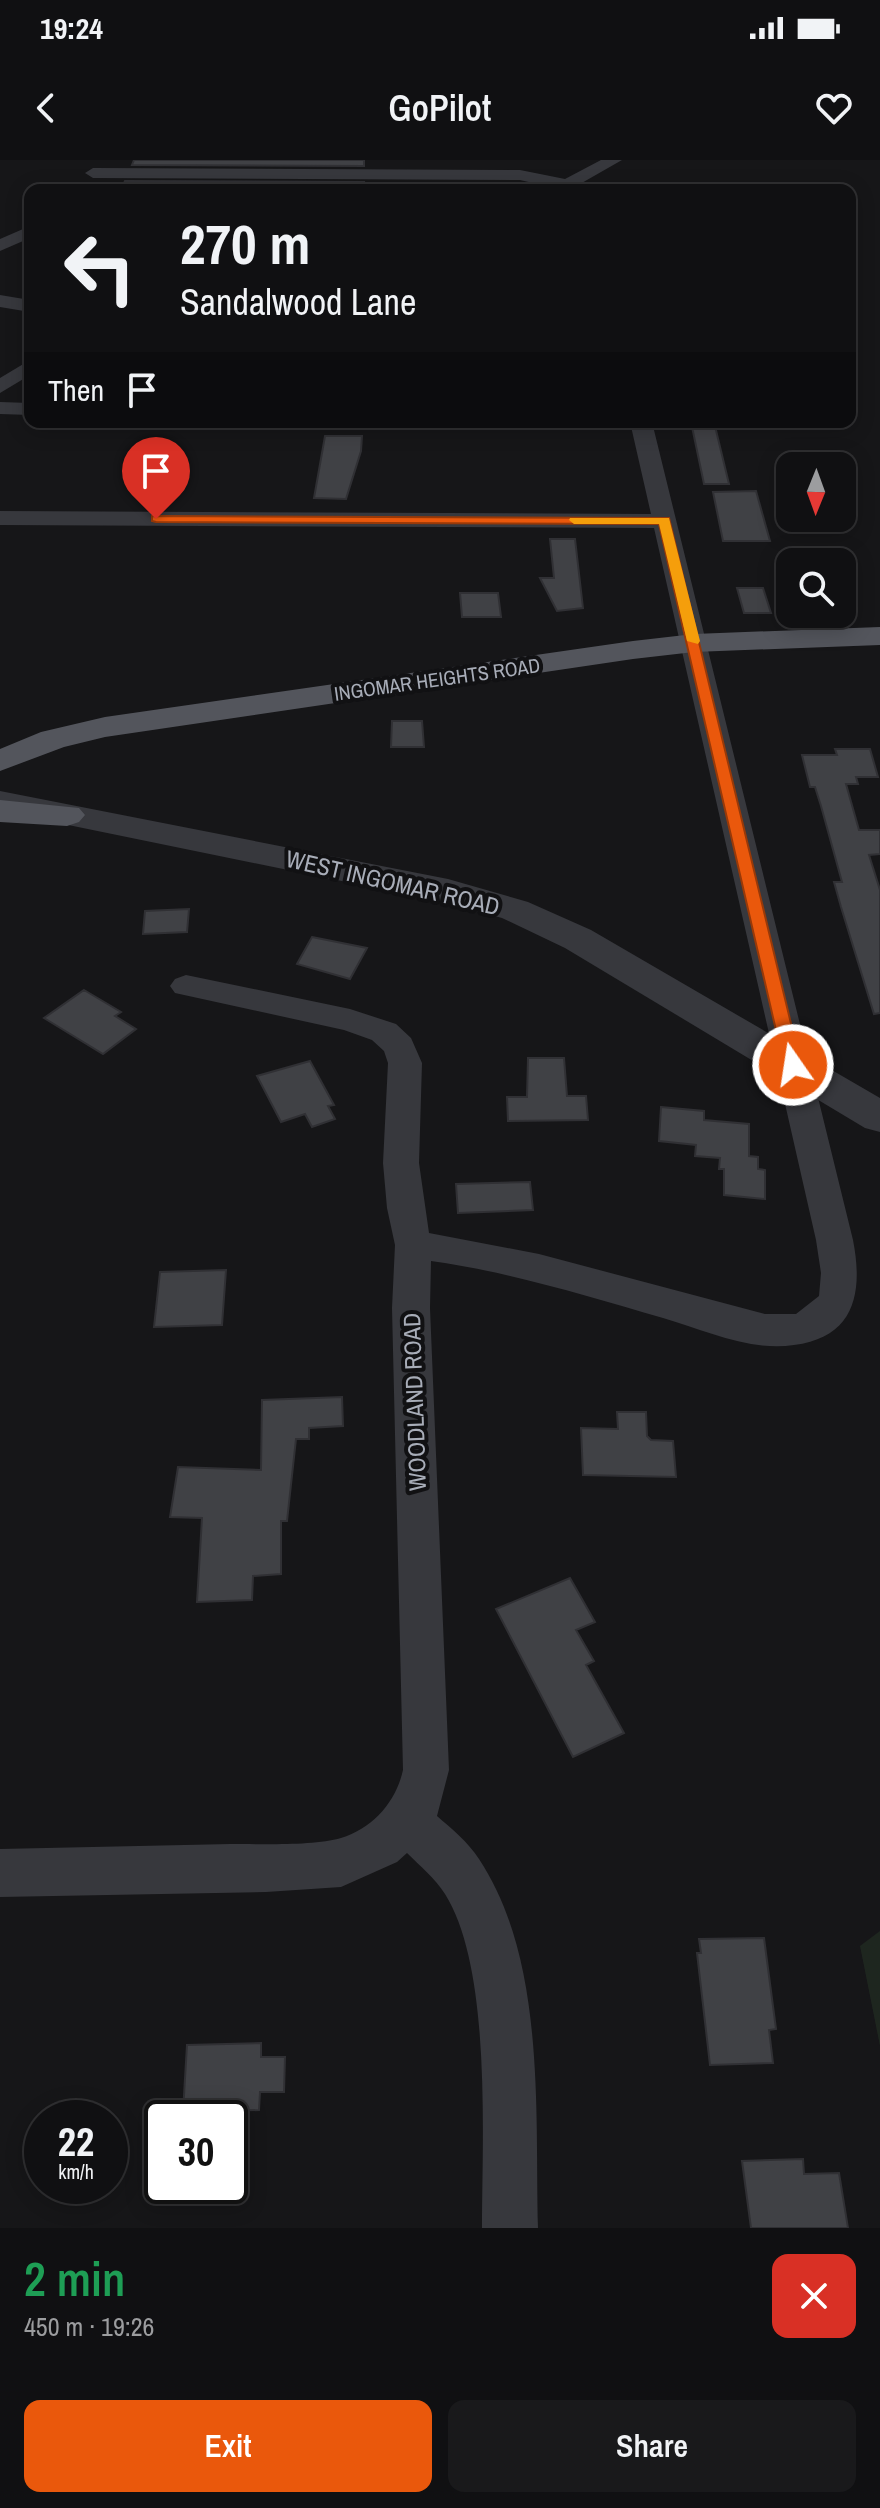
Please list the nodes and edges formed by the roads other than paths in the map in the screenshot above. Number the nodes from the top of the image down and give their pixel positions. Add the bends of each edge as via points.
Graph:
1 (614, 160) edge
2 (95, 167) edge
3 (438, 167) edge
4 (560, 184) edge
5 (578, 184) edge
6 (24, 234) edge
7 (0, 246) edge
8 (0, 301) edge
9 (24, 305) edge
10 (24, 370) edge
11 (0, 387) edge
12 (0, 408) edge
13 (24, 409) edge
14 (642, 428) edge
15 (0, 518) edge
16 (664, 521) junction
17 (880, 636) edge
18 (694, 643) junction
19 (0, 761) edge
20 (0, 801) edge
21 (0, 811) edge
22 (67, 815) junction
23 (186, 986) dead end
24 (793, 1065) junction
25 (880, 1117) edge
26 (413, 1245) junction
27 (407, 1821) junction
28 (0, 1873) edge
29 (510, 2228) edge

1 - 5 street
2 - 3 street
3 - 4 street
6 - 7 street
8 - 9 street
10 - 11 street
12 - 13 street
14 - 16 street
15 - 16 street
16 - 18 street
17 - 18 main road, INGOMAR HEIGHTS ROAD
18 - 19 main road, INGOMAR HEIGHTS ROAD via 105,727 53,739
18 - 24 street
20 - 22 street, WEST INGOMAR ROAD
21 - 22 main road
22 - 24 street, WEST INGOMAR ROAD via 420,885 515,910 627,966
23 - 26 street, WOODLAND ROAD via 350,1020 384,1032 399,1046 406,1077 401,1163
24 - 25 street, WEST INGOMAR ROAD
24 - 26 street via 841,1279 831,1307 809,1325 778,1330 729,1321 511,1260
26 - 27 street, WOODLAND ROAD via 426,1770 420,1799
27 - 28 street, WOODLAND ROAD via 380,1845 341,1863
27 - 29 street via 462,1876 494,1947

